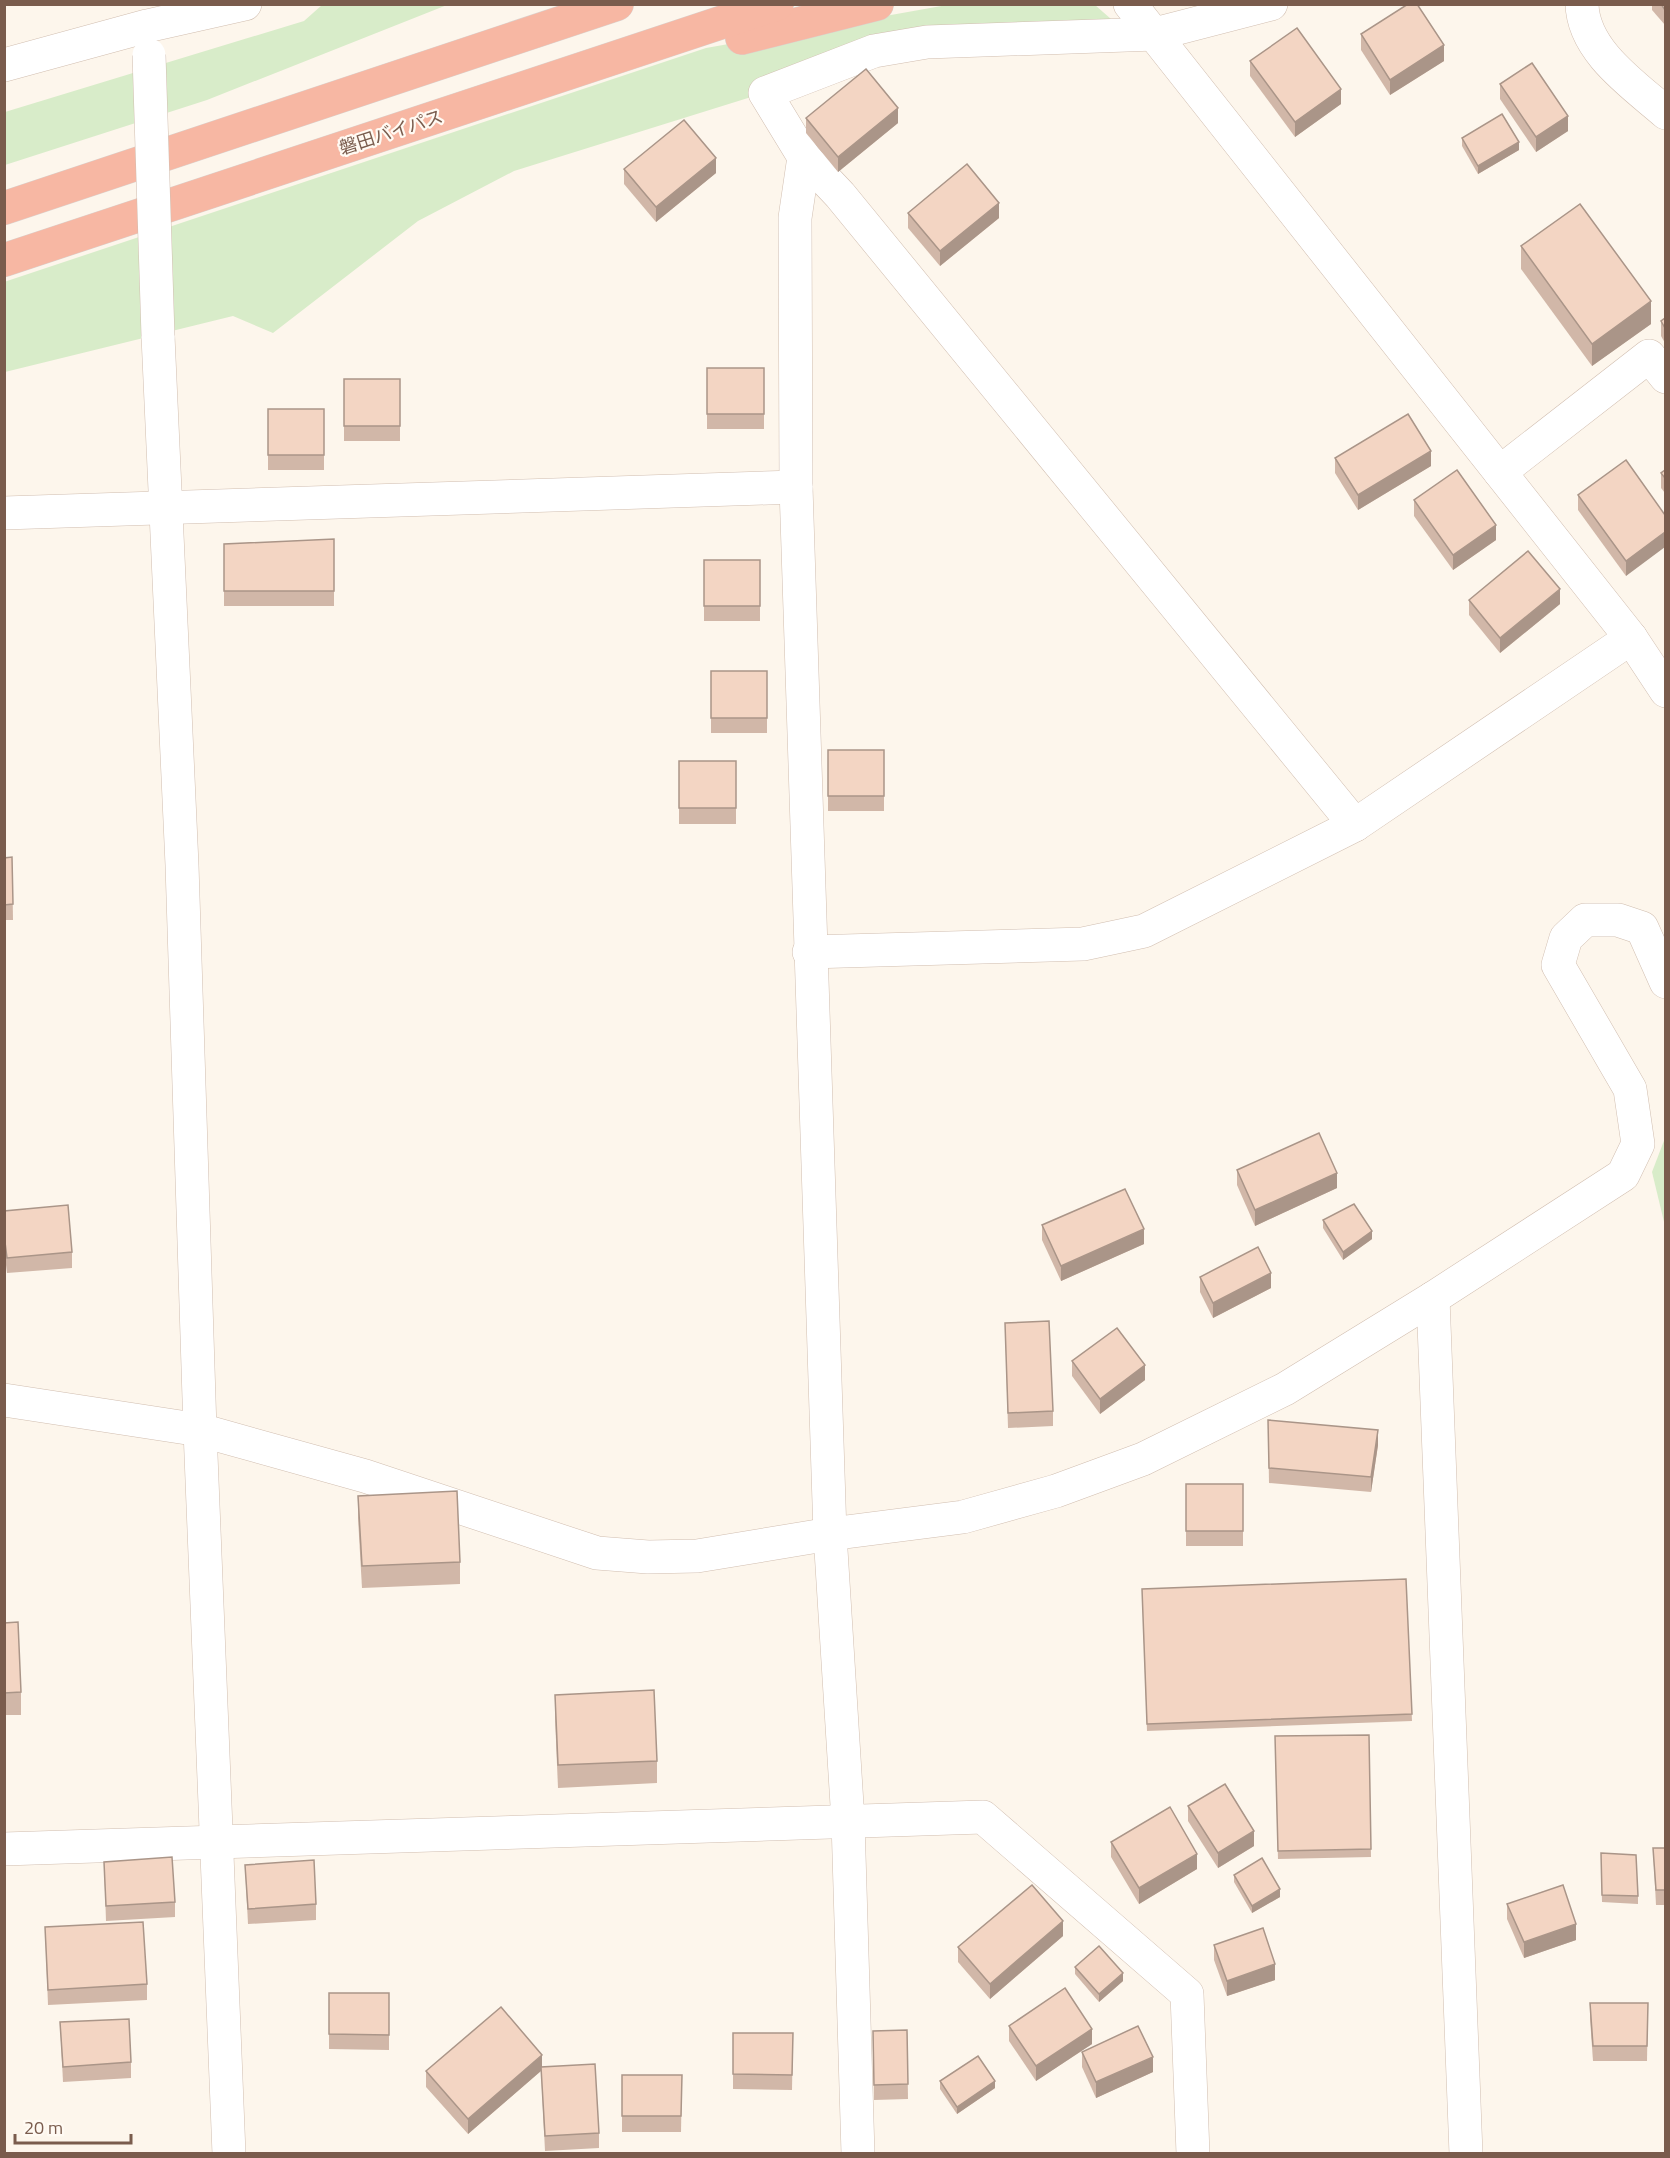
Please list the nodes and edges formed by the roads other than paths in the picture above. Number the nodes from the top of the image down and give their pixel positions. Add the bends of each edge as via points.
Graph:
1 (245, 4) edge
2 (552, 4) edge
3 (617, 4) edge
4 (777, 4) edge
5 (877, 4) edge
6 (1130, 4) edge
7 (1271, 4) edge
8 (1582, 4) edge
9 (147, 29) edge
10 (1155, 34) junction
11 (4, 65) edge
12 (365, 89) junction
13 (1665, 113) edge
14 (398, 130) junction
15 (804, 157) junction
16 (4, 208) edge
17 (4, 260) edge
18 (1665, 377) edge
19 (1500, 472) junction
20 (796, 487) junction
21 (167, 508) junction
22 (4, 513) edge
23 (1631, 638) junction
24 (1665, 691) edge
25 (1355, 825) junction
26 (810, 952) junction
27 (1665, 982) edge
28 (1434, 1298) junction
29 (4, 1400) edge
30 (200, 1430) junction
31 (830, 1534) junction
32 (848, 1821) junction
33 (216, 1843) junction
34 (4, 1849) edge
35 (229, 2154) edge
36 (858, 2154) edge
37 (1194, 2154) edge
38 (1466, 2154) edge

1 - 9 street
2 - 12 highway
3 - 12 highway
4 - 14 highway, 磐田バイパス
5 - 14 highway
6 - 10 street
7 - 10 street
8 - 13 street via 1592,40 1608,61
9 - 11 street
9 - 21 street, bridge
10 - 15 street via 927,42 874,51 765,93
10 - 19 street
12 - 16 highway
14 - 17 highway, 磐田バイパス
15 - 20 street via 795,218
15 - 25 street via 848,204
18 - 19 street via 1649,356
19 - 23 street
20 - 21 street
20 - 26 street
21 - 22 street
21 - 30 street
23 - 24 street
23 - 25 street
25 - 26 street via 1144,931 1083,944
26 - 31 street
27 - 28 street via 1642,928 1618,920 1585,920 1566,938 1558,965 1630,1089 1638,1144 1623,1175
28 - 31 street via 1285,1389 1143,1459 1056,1491 963,1517
28 - 38 street
29 - 30 street
30 - 31 street via 365,1476 597,1553 697,1556
30 - 33 street
31 - 32 street
32 - 33 street
32 - 36 street
32 - 37 street via 983,1817 1187,1994
33 - 34 street
33 - 35 street

